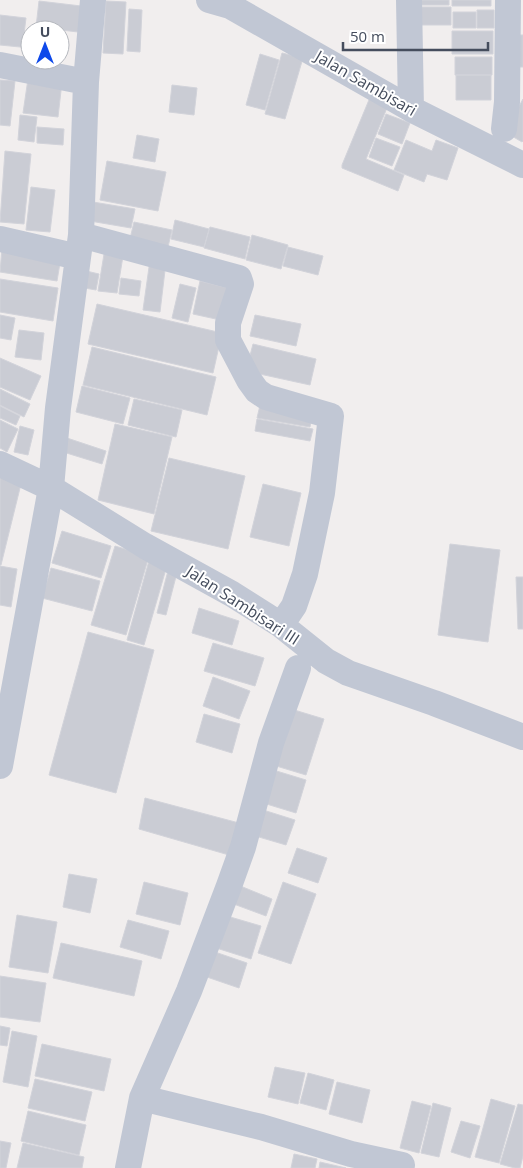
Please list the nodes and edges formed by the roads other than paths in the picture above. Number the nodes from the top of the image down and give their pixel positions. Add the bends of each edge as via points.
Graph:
1 (209, 0) edge
2 (409, 0) edge
3 (508, 0) edge
4 (91, 1) edge
5 (0, 65) edge
6 (86, 82) junction
7 (411, 110) junction
8 (504, 129) dead end
9 (523, 165) edge
10 (0, 238) edge
11 (80, 246) junction
12 (0, 464) edge
13 (51, 488) junction
14 (281, 625) junction
15 (298, 668) dead end
16 (523, 737) edge
17 (0, 766) edge
18 (142, 1098) junction
19 (402, 1165) dead end
20 (128, 1168) edge

1 - 7 street, Jalan Sambisari via 230,6
2 - 7 street
3 - 8 street
4 - 6 street
5 - 6 street
6 - 11 street
7 - 9 street, Jalan Sambisari
10 - 11 street
11 - 13 street via 58,408
11 - 14 street via 239,278 241,284 228,322 228,340 249,380 266,397 331,416 322,493 305,574 294,606
12 - 13 street, Jalan Sambisari III
13 - 14 street, Jalan Sambisari III
13 - 17 street
14 - 16 street, Jalan Sambisari III via 326,661 348,673
15 - 18 street via 271,743 229,886
18 - 19 street
18 - 20 street

